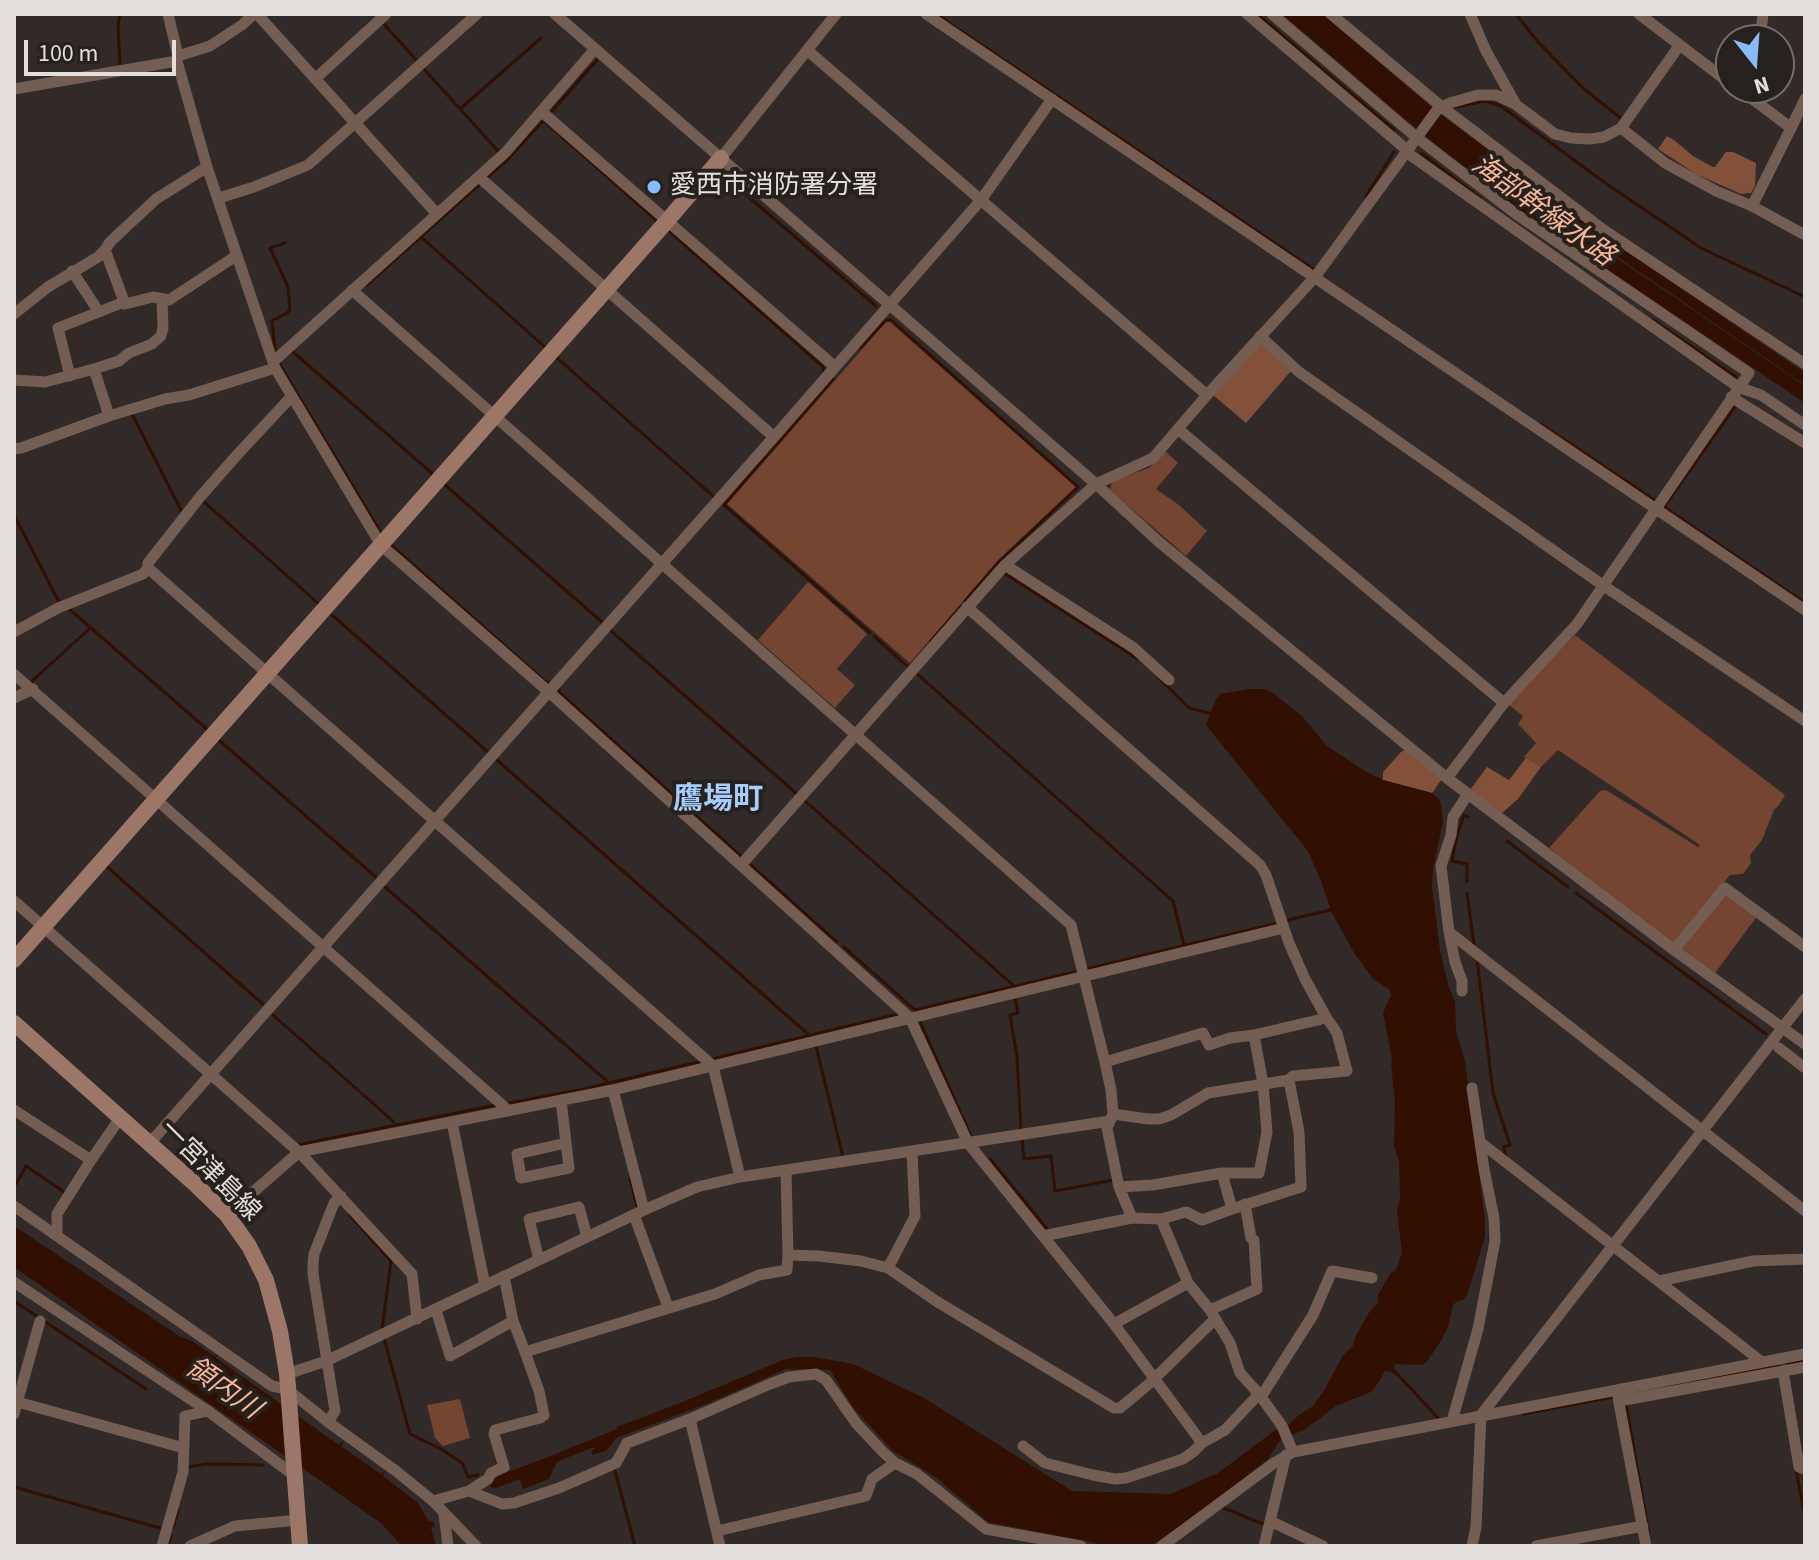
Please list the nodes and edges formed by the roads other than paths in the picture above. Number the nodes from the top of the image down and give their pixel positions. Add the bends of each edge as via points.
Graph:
1 (168, 14) edge
2 (255, 14) edge
3 (386, 14) edge
4 (477, 14) edge
5 (555, 14) edge
6 (836, 14) edge
7 (926, 14) edge
8 (1247, 14) edge
9 (1272, 14) edge
10 (1331, 14) edge
11 (1470, 14) edge
12 (1639, 14) edge
13 (1679, 46) junction
14 (595, 49) junction
15 (807, 50) junction
16 (177, 58) junction
17 (1715, 72) edge
18 (315, 79) junction
19 (14, 89) edge
20 (1052, 99) junction
21 (1805, 99) edge
22 (1515, 104) junction
23 (1759, 104) edge
24 (1440, 109) junction
25 (542, 112) junction
26 (355, 124) junction
27 (1621, 128) junction
28 (1791, 128) junction
29 (1418, 135) junction
30 (1406, 151) junction
31 (721, 158) junction
32 (207, 167) junction
33 (479, 177) junction
34 (219, 198) junction
35 (981, 200) junction
36 (1752, 206) junction
37 (437, 214) junction
38 (667, 221) junction
39 (1805, 235) edge
40 (105, 250) junction
41 (236, 256) junction
42 (72, 271) junction
43 (1315, 277) junction
44 (352, 290) junction
45 (606, 290) junction
46 (162, 299) junction
47 (124, 302) junction
48 (890, 304) junction
49 (99, 312) junction
50 (14, 314) edge
51 (1260, 336) junction
52 (274, 364) junction
53 (1805, 364) edge
54 (834, 366) junction
55 (94, 369) junction
56 (70, 376) junction
57 (14, 380) edge
58 (1735, 392) junction
59 (1207, 395) junction
60 (292, 396) junction
61 (109, 416) junction
62 (494, 417) junction
63 (1805, 425) edge
64 (1178, 429) junction
65 (774, 437) junction
66 (1805, 443) edge
67 (14, 449) edge
68 (1096, 484) junction
69 (1657, 509) junction
70 (381, 545) junction
71 (661, 564) junction
72 (1005, 565) junction
73 (148, 568) junction
74 (1604, 586) junction
75 (967, 607) junction
76 (1805, 610) edge
77 (14, 632) edge
78 (14, 674) edge
79 (267, 674) junction
80 (1169, 680) dead end
81 (33, 689) junction
82 (549, 692) junction
83 (14, 698) edge
84 (1504, 703) junction
85 (1805, 721) edge
86 (855, 734) junction
87 (1447, 778) junction
88 (1468, 794) junction
89 (155, 800) junction
90 (435, 821) junction
91 (741, 865) junction
92 (14, 901) edge
93 (44, 926) junction
94 (1284, 928) junction
95 (1449, 932) junction
96 (323, 947) junction
97 (1805, 947) edge
98 (1674, 950) junction
99 (14, 960) edge
100 (1083, 976) junction
101 (1462, 991) dead end
102 (1805, 999) edge
103 (1326, 1017) junction
104 (910, 1018) junction
105 (14, 1023) edge
106 (1784, 1029) junction
107 (1254, 1035) junction
108 (1805, 1044) edge
109 (1779, 1048) dead end
110 (1105, 1062) junction
111 (713, 1066) junction
112 (1805, 1068) edge
113 (212, 1075) junction
114 (1289, 1080) junction
115 (1263, 1084) junction
116 (1472, 1088) dead end
117 (613, 1090) junction
118 (561, 1100) junction
119 (14, 1110) edge
120 (509, 1111) junction
121 (120, 1118) junction
122 (1111, 1118) junction
123 (452, 1122) junction
124 (1703, 1132) junction
125 (1480, 1142) junction
126 (566, 1143) junction
127 (968, 1143) junction
128 (149, 1144) junction
129 (299, 1152) junction
130 (912, 1152) junction
131 (91, 1160) junction
132 (786, 1171) junction
133 (1222, 1173) junction
134 (740, 1177) junction
135 (1119, 1187) junction
136 (341, 1196) junction
137 (1245, 1204) junction
138 (14, 1206) edge
139 (1232, 1209) junction
140 (1805, 1211) edge
141 (639, 1212) junction
142 (227, 1215) junction
143 (1132, 1218) junction
144 (1161, 1219) junction
145 (57, 1236) junction
146 (1043, 1236) junction
147 (587, 1237) junction
148 (1612, 1246) junction
149 (788, 1255) junction
150 (1805, 1259) edge
151 (539, 1260) junction
152 (888, 1268) junction
153 (504, 1276) junction
154 (1372, 1278) dead end
155 (1659, 1281) junction
156 (14, 1282) edge
157 (1188, 1283) junction
158 (485, 1286) junction
159 (668, 1307) junction
160 (436, 1310) junction
161 (1212, 1314) junction
162 (417, 1319) junction
163 (40, 1321) dead end
164 (513, 1321) junction
165 (1114, 1324) junction
166 (525, 1352) junction
167 (1805, 1354) edge
168 (326, 1361) junction
169 (1762, 1362) junction
170 (1805, 1367) edge
171 (1783, 1371) junction
172 (1155, 1377) junction
173 (287, 1388) junction
174 (1260, 1395) junction
175 (1618, 1395) junction
176 (15, 1406) edge
177 (208, 1411) junction
178 (1481, 1415) junction
179 (690, 1419) junction
180 (1452, 1421) junction
181 (328, 1422) junction
182 (1202, 1443) junction
183 (1023, 1446) dead end
184 (184, 1448) junction
185 (1289, 1449) junction
186 (895, 1463) junction
187 (1805, 1469) edge
188 (295, 1472) junction
189 (469, 1491) junction
190 (433, 1501) junction
191 (444, 1514) junction
192 (299, 1520) junction
193 (1270, 1521) junction
194 (1643, 1526) junction
195 (717, 1531) junction
196 (1005, 1532) junction
197 (162, 1546) edge
198 (190, 1546) edge
199 (300, 1546) edge
200 (448, 1546) edge
201 (476, 1546) edge
202 (720, 1546) edge
203 (1003, 1546) edge
204 (1081, 1546) edge
205 (1162, 1546) edge
206 (1264, 1546) edge
207 (1323, 1546) edge
208 (1472, 1546) edge
209 (1536, 1546) edge
210 (1646, 1546) edge

1 - 16 street
2 - 16 street via 210,46
2 - 18 street
3 - 18 street
4 - 26 street
5 - 14 street
6 - 15 street
7 - 20 street
8 - 30 street
9 - 29 street
10 - 24 street
11 - 22 street
12 - 13 street
13 - 17 street
13 - 27 street
14 - 25 street
14 - 31 street
15 - 31 street
15 - 35 street
16 - 19 street
16 - 32 street
18 - 26 street
20 - 35 street
20 - 43 street
21 - 28 street
22 - 24 street via 1496,95 1478,95
22 - 27 street via 1555,134 1571,138 1604,137
23 - 28 street
24 - 29 street
24 - 53 street via 1601,228
25 - 33 street
25 - 38 street
26 - 34 street via 308,165
26 - 37 street
27 - 36 street via 1665,163
28 - 36 street
29 - 30 street
29 - 58 street via 1516,214 1749,373
30 - 43 street
30 - 58 street
31 - 38 street
31 - 48 street
32 - 34 street
32 - 40 street via 156,199
33 - 37 street
33 - 45 street
34 - 41 street
35 - 48 street
35 - 59 street
36 - 39 street
37 - 44 street
38 - 45 street
38 - 54 street
40 - 42 street
40 - 47 street
41 - 46 street via 169,300
41 - 52 street
42 - 49 street
42 - 50 street
43 - 51 street
43 - 69 street
44 - 52 street
44 - 62 street
45 - 62 street
45 - 65 street
46 - 47 street
46 - 55 street via 161,336
47 - 49 street
48 - 54 street
48 - 68 street
49 - 56 street via 58,328
51 - 59 street
51 - 74 street via 1299,372
52 - 60 street
52 - 61 street via 189,395
54 - 65 street
55 - 56 street
55 - 61 street
56 - 57 street via 45,382
58 - 63 street via 1761,395
58 - 66 street
58 - 69 street
59 - 64 street
60 - 70 street
60 - 73 street via 200,497
61 - 67 street
62 - 70 street
62 - 71 street
64 - 68 street via 1153,458
64 - 84 street
65 - 71 street
68 - 72 street
68 - 87 street via 1159,542
69 - 74 street
69 - 76 street
70 - 79 street
70 - 82 street
71 - 82 street
71 - 86 street
72 - 75 street
72 - 80 street via 1134,648
73 - 77 street
73 - 79 street
74 - 84 street via 1577,624
74 - 85 street
75 - 86 street
75 - 94 street via 1260,865
78 - 81 street
79 - 89 street
79 - 90 street
81 - 83 street
81 - 89 street
82 - 90 street
82 - 91 street
84 - 87 street
86 - 91 street
86 - 100 street via 1071,925
87 - 88 street
88 - 95 street via 1453,817 1441,866
88 - 98 street
89 - 93 street
89 - 96 street
90 - 96 street
90 - 111 street
91 - 104 street
92 - 93 street
93 - 99 street
93 - 113 street
94 - 100 street
94 - 103 street
95 - 101 street
95 - 124 street
96 - 113 street
96 - 120 street
97 - 98 street via 1725,888
98 - 106 street
100 - 104 street
100 - 110 street
102 - 106 street
103 - 107 street
103 - 114 street via 1337,1033 1347,1071
104 - 111 street
104 - 127 street
105 - 121 street, 一宮津島線
106 - 108 street
106 - 124 street
107 - 110 street via 1209,1045 1203,1033
107 - 115 street
109 - 112 street
110 - 122 street
111 - 117 street
111 - 134 street
113 - 128 street
113 - 129 street
114 - 115 street
114 - 137 street via 1299,1132 1301,1187
115 - 122 street via 1208,1093 1159,1119
115 - 133 street via 1267,1132 1259,1173
116 - 125 street
117 - 118 street
117 - 141 street
118 - 120 street
118 - 126 street
119 - 131 street
120 - 123 street
121 - 128 street, 一宮津島線
121 - 131 street
122 - 127 street
122 - 135 street via 1107,1128
123 - 129 street
123 - 158 street
124 - 140 street
124 - 148 street
125 - 148 street
125 - 180 street via 1495,1241
126 - 126 street via 569,1168 521,1178 517,1154
127 - 130 street
127 - 146 street
128 - 142 street, 一宮津島線
129 - 136 street
129 - 142 street
130 - 132 street
130 - 152 street via 915,1216
131 - 145 street via 57,1214
132 - 134 street
132 - 149 street
133 - 135 street
133 - 139 street
134 - 141 street via 697,1187
135 - 143 street
136 - 162 street via 412,1274
136 - 168 street via 313,1263
137 - 139 street
137 - 161 street via 1257,1289
138 - 145 street
139 - 144 street via 1202,1220 1186,1212
141 - 147 street
141 - 159 street
142 - 173 street, 一宮津島線 via 266,1280 279,1321
143 - 144 street
143 - 146 street
144 - 157 street
145 - 173 street via 272,1386
146 - 165 street
147 - 151 street
147 - 151 street via 579,1207 529,1219
148 - 155 street
148 - 178 street
149 - 152 street
149 - 159 street via 787,1270
150 - 155 street via 1753,1261
151 - 153 street
152 - 172 street via 1114,1408
153 - 158 street
153 - 164 street
154 - 174 street via 1332,1271 1313,1315
155 - 169 street
156 - 177 street
157 - 161 street
157 - 165 street
158 - 160 street
159 - 166 street
160 - 162 street
160 - 164 street via 450,1356
161 - 172 street
161 - 174 street via 1240,1373
162 - 168 street
163 - 176 street
164 - 166 street
165 - 172 street
166 - 189 street via 544,1415 495,1430 504,1467
167 - 169 street
168 - 173 street
168 - 181 street via 335,1411
169 - 175 street
170 - 171 street
171 - 175 street
171 - 187 street via 1799,1467
172 - 182 street
173 - 181 street
173 - 188 street, 一宮津島線
174 - 182 street via 1225,1430
174 - 185 street via 1282,1426
175 - 178 street
175 - 194 street
176 - 184 street
177 - 184 street via 185,1416
177 - 188 street
178 - 180 street
178 - 208 street
179 - 186 street via 789,1377 816,1374
179 - 189 street via 627,1443 616,1463 514,1503 502,1504
179 - 195 street
180 - 185 street
181 - 190 street
182 - 183 street via 1183,1459 1115,1479 1045,1463
184 - 197 street via 183,1472
185 - 193 street
185 - 205 street
186 - 195 street via 872,1479 866,1496
186 - 196 street via 917,1474 986,1529
188 - 192 street, 一宮津島線
189 - 190 street
190 - 191 street
191 - 200 street
191 - 201 street
192 - 198 street via 235,1526
192 - 199 street, 一宮津島線
193 - 206 street
193 - 207 street
194 - 209 street
194 - 210 street
195 - 202 street
196 - 203 street
196 - 204 street

